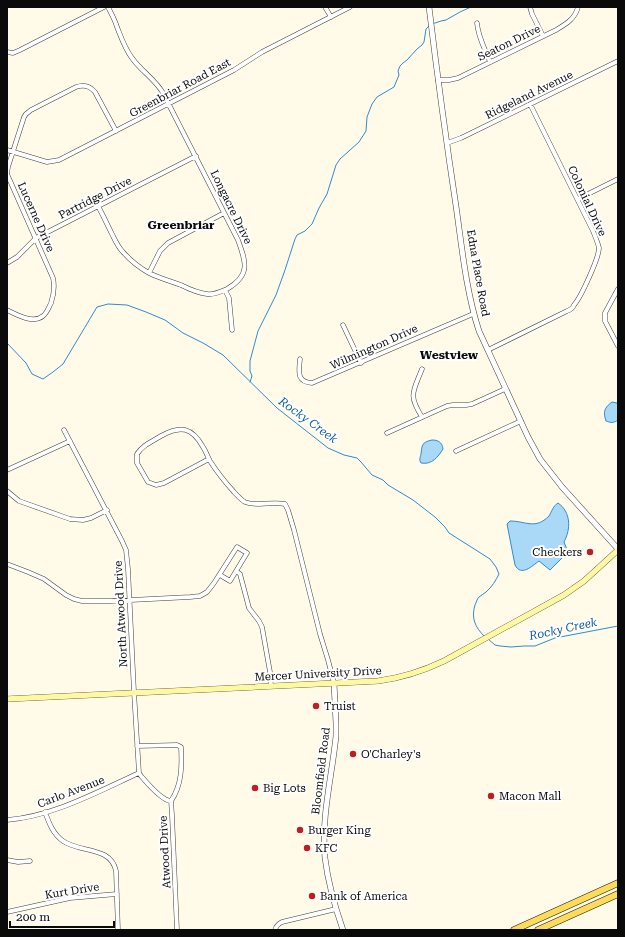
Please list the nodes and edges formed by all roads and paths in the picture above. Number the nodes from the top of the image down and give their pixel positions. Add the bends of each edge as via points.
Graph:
1 (104, 7) edge
2 (108, 7) edge
3 (325, 7) edge
4 (350, 7) edge
5 (429, 7) edge
6 (530, 7) edge
7 (578, 7) edge
8 (331, 17) junction
9 (477, 23) dead end
10 (542, 36) junction
11 (7, 52) edge
12 (618, 61) edge
13 (490, 62) junction
14 (438, 80) junction
15 (169, 104) junction
16 (530, 104) junction
17 (116, 131) junction
18 (447, 143) junction
19 (7, 150) edge
20 (13, 152) junction
21 (196, 156) junction
22 (618, 179) edge
23 (578, 199) junction
24 (98, 206) junction
25 (224, 213) junction
26 (36, 238) junction
27 (7, 263) edge
28 (149, 272) junction
29 (618, 289) edge
30 (225, 290) junction
31 (7, 310) edge
32 (473, 314) junction
33 (343, 325) dead end
34 (232, 330) dead end
35 (618, 346) edge
36 (488, 350) junction
37 (300, 359) dead end
38 (361, 363) junction
39 (422, 369) dead end
40 (505, 388) junction
41 (422, 417) junction
42 (520, 421) junction
43 (64, 430) dead end
44 (387, 433) dead end
45 (70, 441) junction
46 (456, 451) dead end
47 (209, 459) junction
48 (7, 470) edge
49 (7, 491) edge
50 (107, 510) junction
51 (618, 550) edge
52 (7, 564) edge
53 (236, 571) junction
54 (220, 575) junction
55 (129, 600) junction
56 (334, 683) junction
57 (271, 686) junction
58 (134, 692) junction
59 (7, 699) edge
60 (138, 746) junction
61 (139, 773) junction
62 (171, 801) junction
63 (45, 812) junction
64 (7, 820) edge
65 (7, 860) edge
66 (30, 861) dead end
67 (618, 883) edge
68 (117, 894) junction
69 (618, 894) edge
70 (336, 909) junction
71 (7, 912) edge
72 (118, 930) edge
73 (177, 930) edge
74 (276, 930) edge
75 (343, 930) edge
76 (514, 930) edge
77 (538, 930) edge

1 - 11 street via 20,50
2 - 15 street, Longacre Drive via 128,52 160,88
3 - 8 street
4 - 8 street, Greenbriar Road East
5 - 14 street, Edna Place Road
6 - 10 street
7 - 10 street, Seaton Drive via 577,13 570,21
8 - 15 street, Greenbriar Road East
9 - 13 street
10 - 13 street, Seaton Drive
12 - 16 street, Ridgeland Avenue
13 - 14 street, Seaton Drive via 458,78
14 - 18 street, Edna Place Road
15 - 17 street, Greenbriar Road East
15 - 21 street, Longacre Drive
16 - 18 street, Ridgeland Avenue
16 - 23 street, Colonial Drive
17 - 20 street, Greenbriar Road East via 53,162
17 - 20 street, Lucerne Drive via 93,89 80,85 26,114
18 - 32 street, Edna Place Road
19 - 20 street, Greenbriar Road East
20 - 26 street, Lucerne Drive via 7,174
21 - 24 street, Partridge Drive
21 - 25 street, Longacre Drive
22 - 23 street
23 - 36 street, Colonial Drive via 599,249 596,263 574,307
24 - 26 street, Partridge Drive
24 - 28 street, Longacre Drive via 122,252
25 - 28 street via 168,243 160,251
25 - 30 street, Longacre Drive via 242,250 245,267 240,280
26 - 27 street, Partridge Drive
26 - 31 street, Lucerne Drive via 54,278 54,291 47,311 43,316 31,319
28 - 30 street, Longacre Drive via 206,294
29 - 35 street via 604,317
30 - 34 street via 229,298
32 - 36 street, Edna Place Road
32 - 38 street, Wilmington Drive
33 - 38 street
36 - 40 street, Edna Place Road
37 - 38 street, Wilmington Drive via 299,374 307,383 317,382
39 - 41 street via 413,396
40 - 41 street via 472,404 447,406
40 - 42 street, Edna Place Road
41 - 44 street
42 - 46 street
42 - 51 street, Edna Place Road via 546,467
43 - 45 street, North Atwood Drive
45 - 48 street
45 - 50 street, North Atwood Drive
47 - 47 street via 195,435 186,429 166,433 142,447 137,454 137,463 148,482 156,486
47 - 56 street via 244,502 284,504 288,510
49 - 50 street via 19,501 70,519 90,518
50 - 55 street, North Atwood Drive via 126,550
51 - 56 main road, Mercer University Drive via 574,588 439,664 409,675 378,681
52 - 55 street via 44,579 74,599 92,602
53 - 54 street via 230,581
53 - 54 street via 247,554 238,547
53 - 57 street via 240,574 249,608 262,627
54 - 55 street via 207,592 196,597
55 - 58 street, North Atwood Drive
56 - 57 main road, Mercer University Drive
56 - 70 street, Bloomfield Road via 336,736 324,837 327,872
57 - 58 main road, Mercer University Drive
58 - 59 main road, Mercer University Drive
58 - 60 street
60 - 61 street
60 - 62 street via 181,747 181,777
61 - 62 street, Atwood Drive via 162,798
61 - 63 street, Carlo Avenue via 80,800
62 - 73 street, Atwood Drive
63 - 64 street, Carlo Avenue
63 - 68 street via 53,831 63,841 102,853 112,860 116,871
65 - 66 street
67 - 76 main road
68 - 71 street, Kurt Drive via 70,898
68 - 72 street
69 - 77 main road
70 - 74 street via 282,922
70 - 75 street, Bloomfield Road

